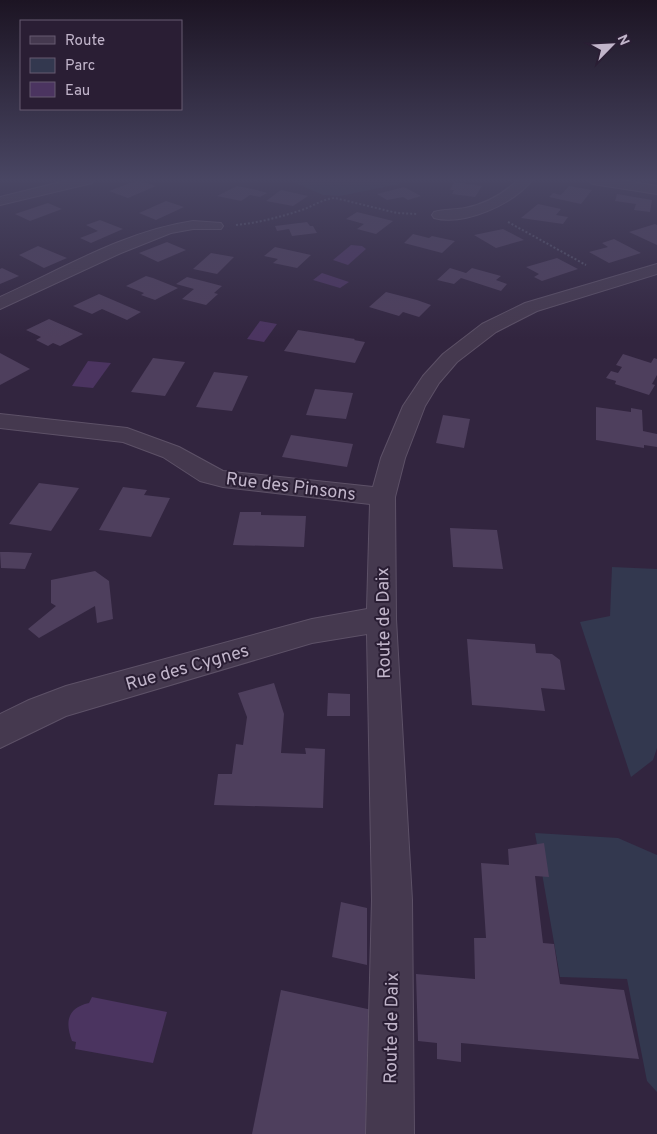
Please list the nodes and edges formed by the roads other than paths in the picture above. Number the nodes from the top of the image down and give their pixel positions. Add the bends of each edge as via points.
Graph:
1 (158, 233) edge
2 (657, 269) edge
3 (0, 304) edge
4 (0, 421) edge
5 (383, 497) junction
6 (381, 619) junction
7 (0, 732) edge
8 (390, 1134) edge

1 - 3 street
2 - 5 street, Route de Daix via 517,313 489,328 450,358 430,380 414,406 393,458
4 - 5 street, Rue des Pinsons via 127,435 171,452 209,475 222,479
5 - 6 street, Route de Daix
6 - 7 street, Rue des Cygnes via 312,631 66,701 33,713
6 - 8 street, Route de Daix via 392,900

